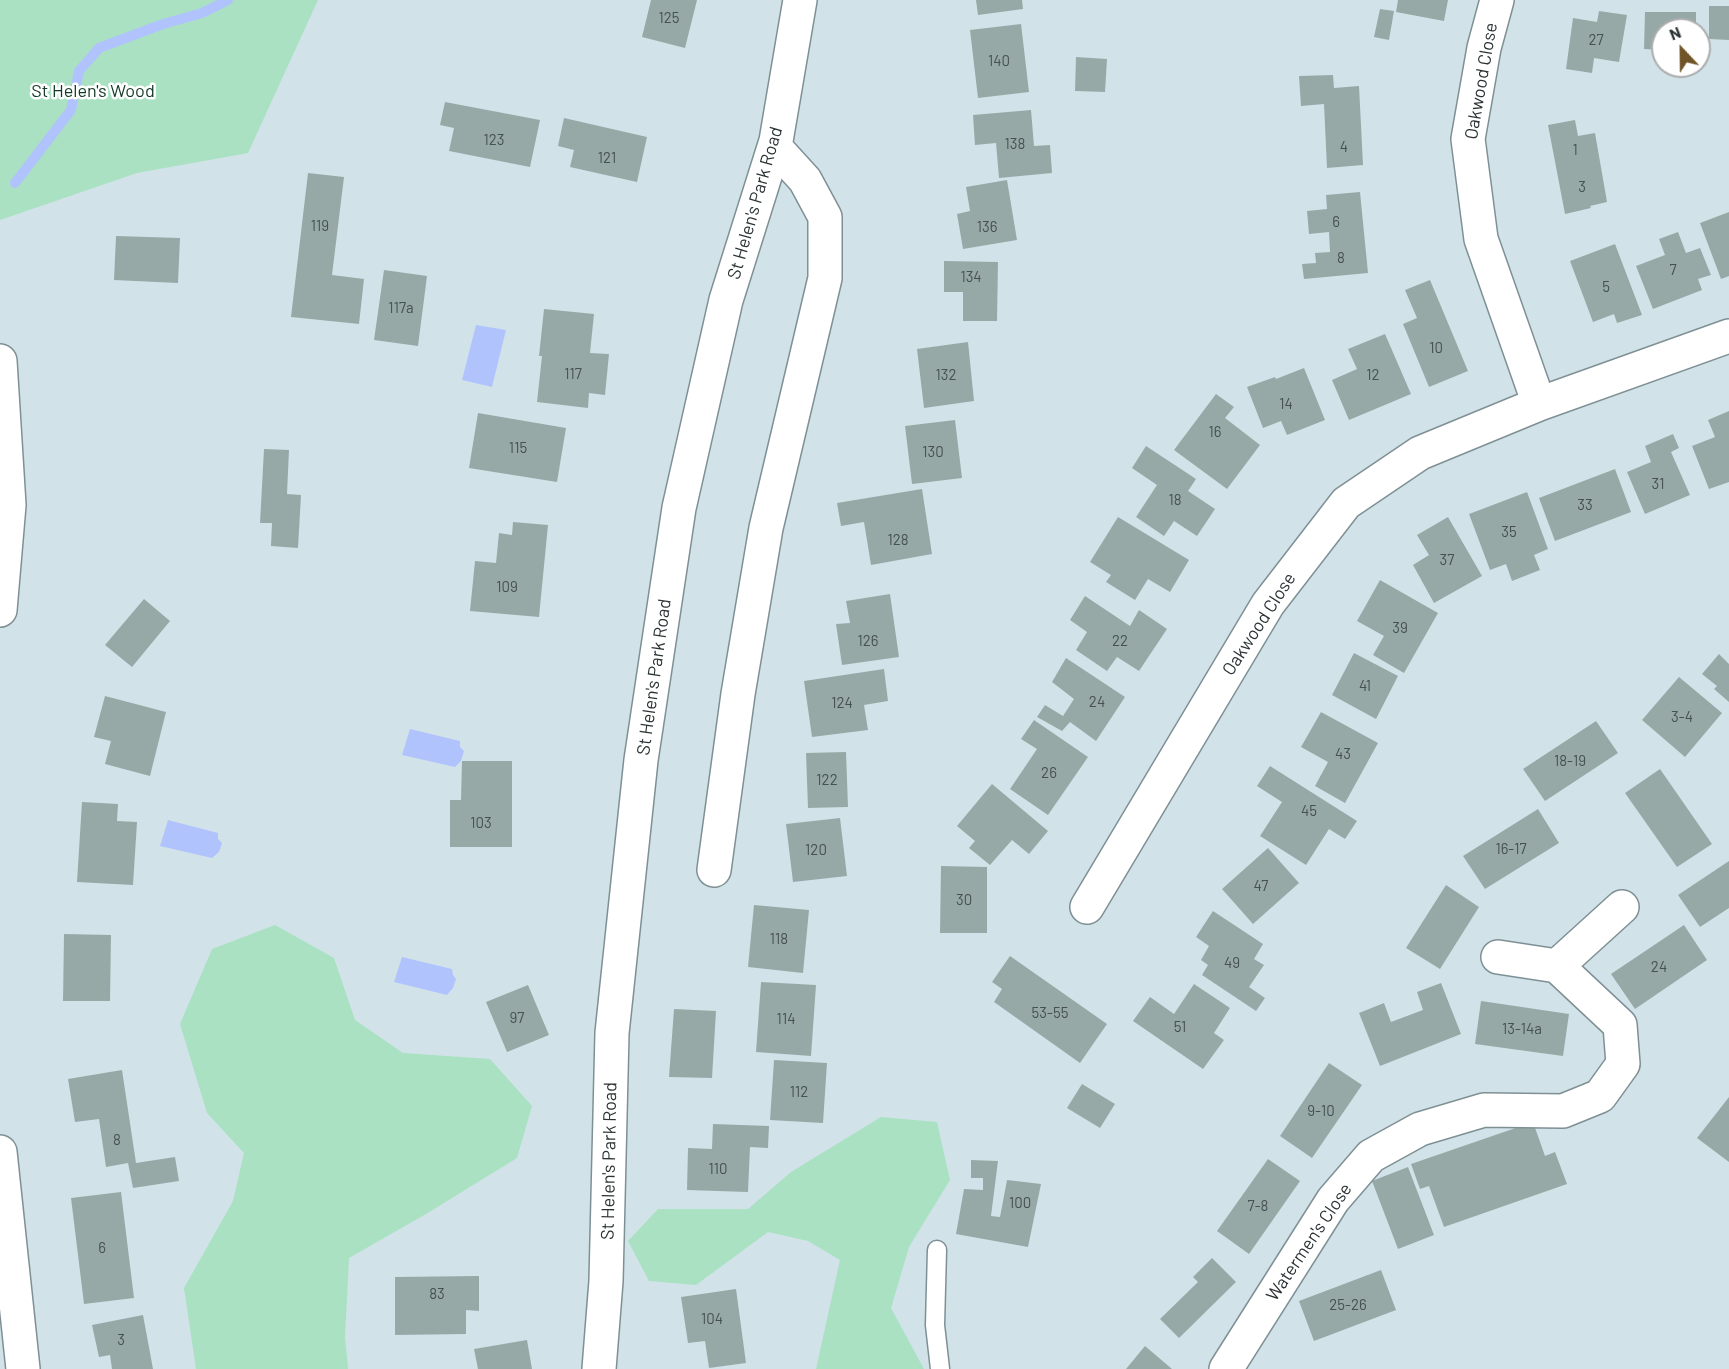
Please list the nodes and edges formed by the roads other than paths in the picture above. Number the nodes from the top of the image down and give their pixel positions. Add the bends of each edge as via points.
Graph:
1 (800, 0) edge
2 (1497, 0) edge
3 (775, 147) junction
4 (1729, 336) edge
5 (0, 362) edge
6 (1539, 404) junction
7 (0, 610) edge
8 (714, 870) dead end
9 (1087, 907) dead end
10 (1622, 907) dead end
11 (1498, 957) dead end
12 (1557, 966) junction
13 (0, 1152) edge
14 (937, 1250) dead end
15 (23, 1369) edge
16 (599, 1369) edge
17 (940, 1369) edge
18 (1226, 1369) edge

1 - 3 street, St Helen's Park Road
2 - 6 street, Oakwood Close via 1468,139 1481,239
3 - 8 street via 805,180 825,217 825,278 766,528
3 - 16 street, St Helen's Park Road via 726,300 679,507 641,760 612,1033 606,1281
4 - 6 street, Oakwood Close
5 - 7 street via 9,505
6 - 9 street, Oakwood Close via 1420,453 1346,502 1268,603
10 - 12 street
11 - 12 street
12 - 18 street, Watermen's Close via 1620,1025 1623,1064 1600,1096 1563,1111 1484,1110 1420,1130 1371,1156 1334,1200
13 - 15 street
14 - 17 lane via 935,1325

